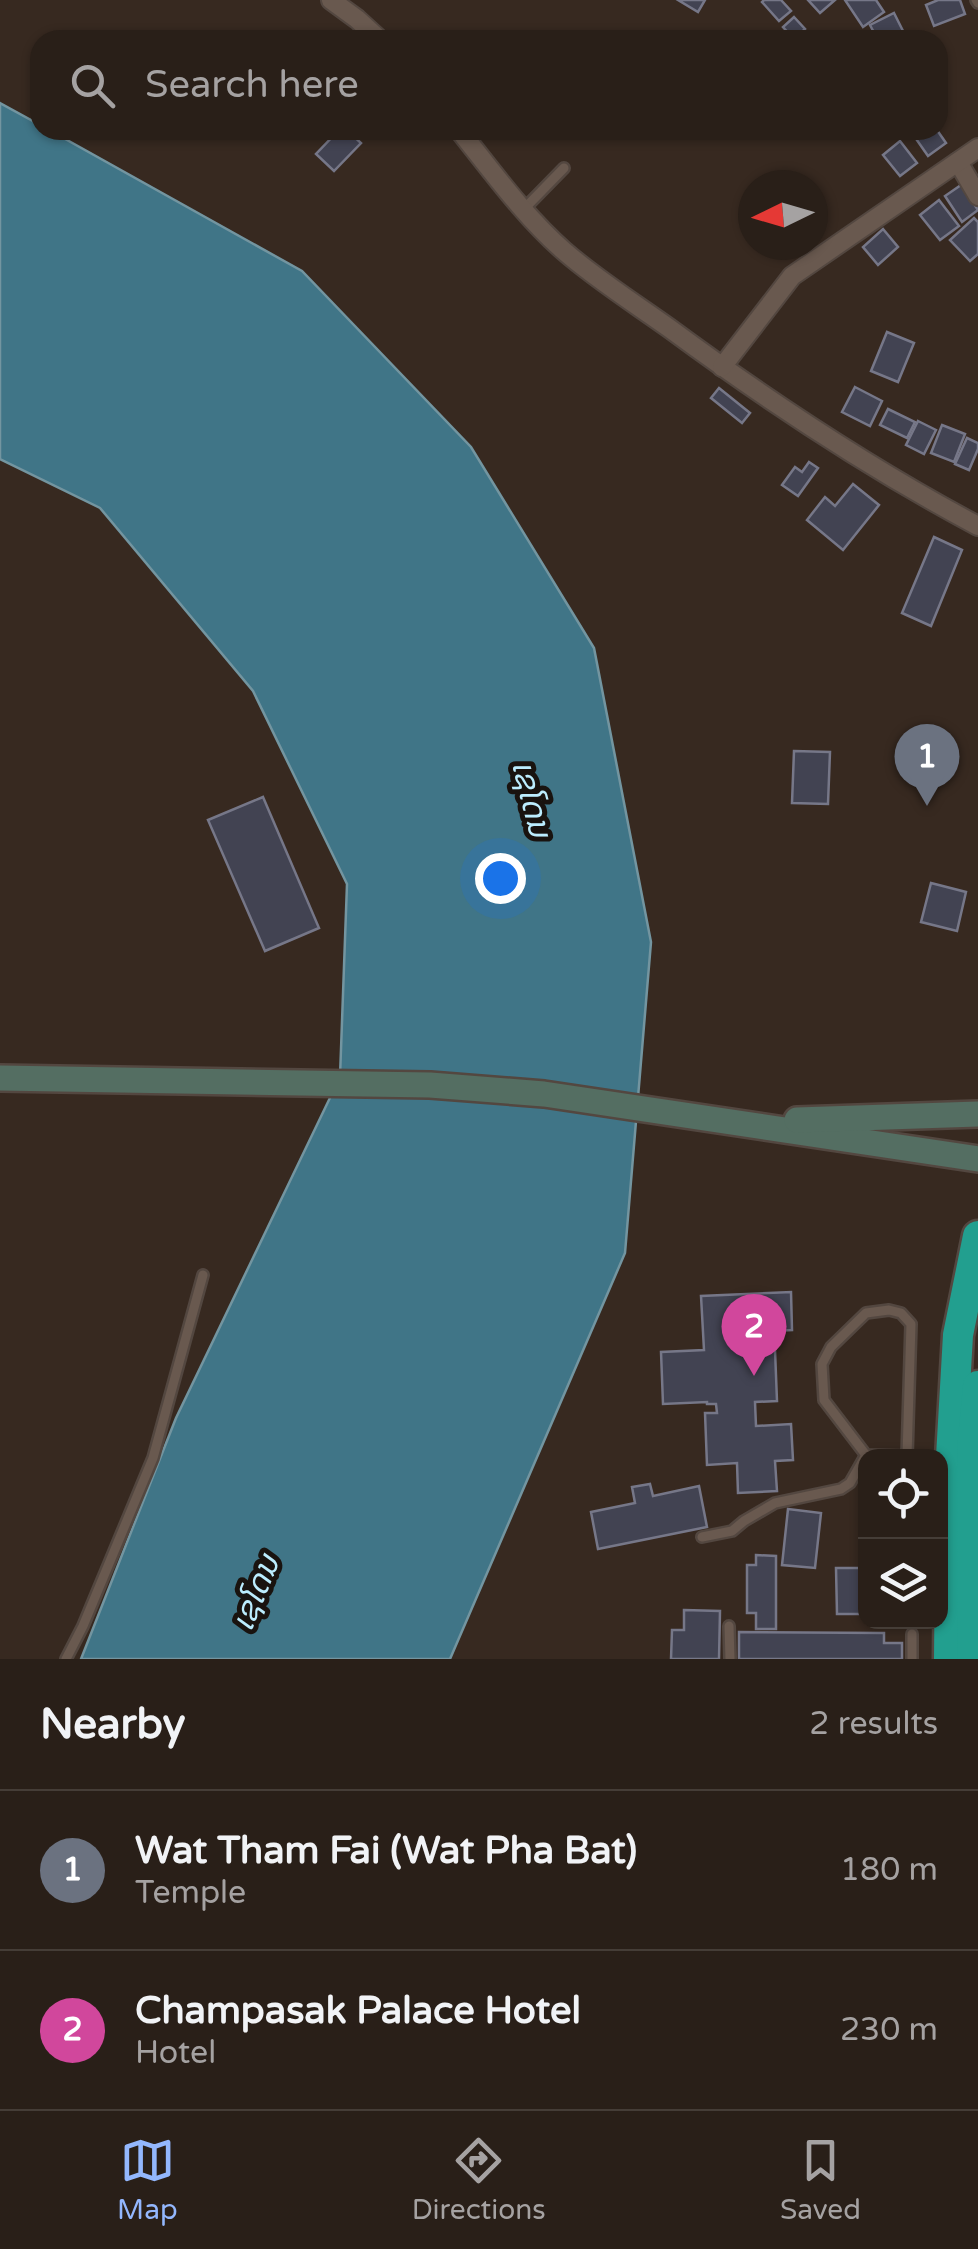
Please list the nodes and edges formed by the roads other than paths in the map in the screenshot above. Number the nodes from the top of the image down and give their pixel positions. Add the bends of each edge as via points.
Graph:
1 (331, 0) edge
2 (370, 30) edge
3 (467, 140) edge
4 (978, 148) edge
5 (958, 162) junction
6 (564, 168) dead end
7 (978, 196) edge
8 (523, 210) junction
9 (722, 367) junction
10 (978, 526) edge
11 (0, 1078) edge
12 (978, 1114) edge
13 (717, 1122) junction
14 (978, 1158) edge
15 (978, 1236) edge
16 (203, 1275) dead end
17 (978, 1386) edge
18 (861, 1449) edge
19 (907, 1449) edge
20 (947, 1449) edge
21 (858, 1469) edge
22 (948, 1479) edge
23 (702, 1537) dead end
24 (729, 1626) dead end
25 (912, 1634) dead end
26 (964, 1658) edge
27 (66, 1659) edge
28 (730, 1659) edge
29 (912, 1659) edge

1 - 2 street
3 - 8 street
4 - 5 street
5 - 7 street
5 - 9 street via 792,276
6 - 8 lane
8 - 9 street via 564,252
9 - 10 street via 835,445
11 - 13 street via 430,1085 544,1094
12 - 13 street
13 - 14 street
15 - 20 highway via 958,1335
16 - 27 lane via 153,1458
17 - 26 highway
18 - 19 lane via 824,1400 822,1364 866,1313 888,1310 911,1324
21 - 23 lane via 842,1489 776,1504 732,1532
22 - 26 highway
24 - 28 lane
25 - 29 lane

